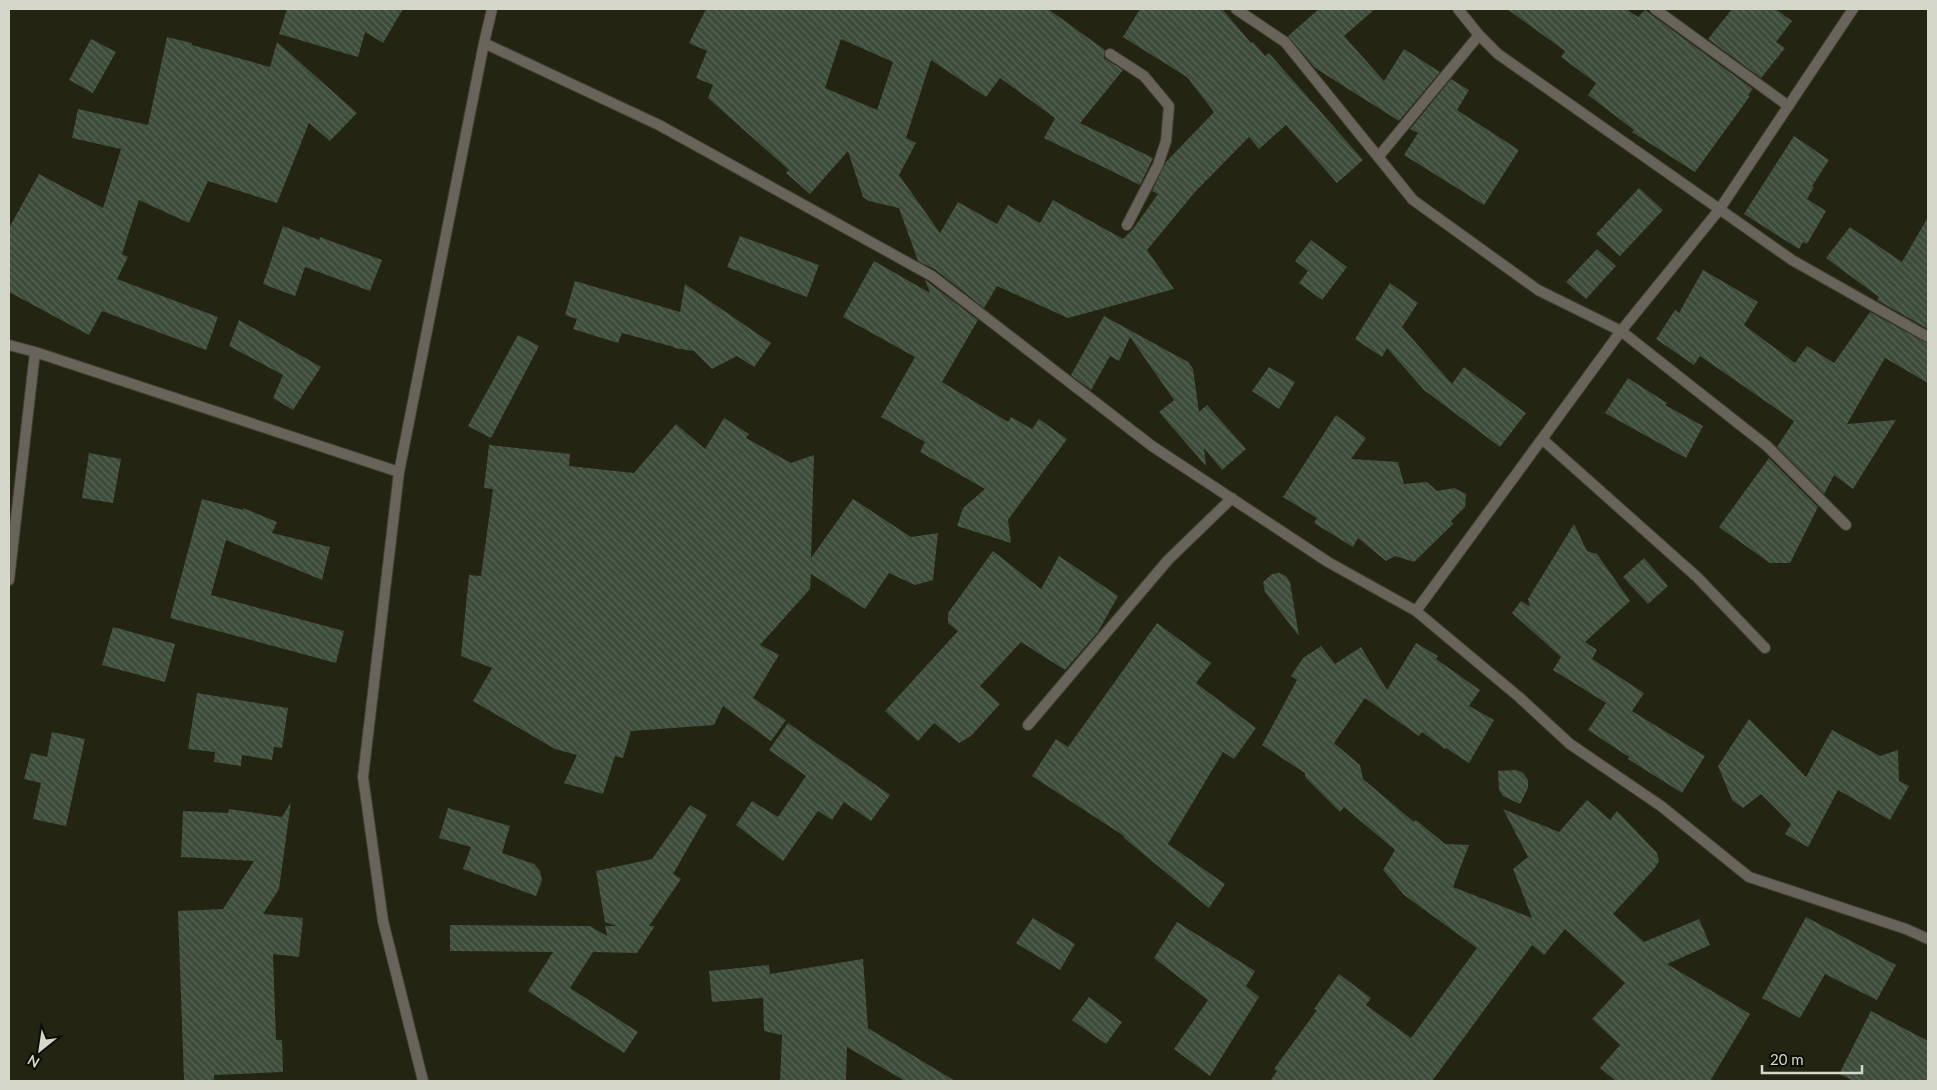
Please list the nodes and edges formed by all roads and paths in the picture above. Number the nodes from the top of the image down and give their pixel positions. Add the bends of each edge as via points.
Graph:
1 (492, 9) edge
2 (1236, 9) edge
3 (1458, 9) edge
4 (1655, 9) edge
5 (1853, 9) edge
6 (1479, 36) junction
7 (484, 43) junction
8 (1110, 54) dead end
9 (1787, 105) junction
10 (1378, 156) junction
11 (1719, 210) junction
12 (1127, 225) dead end
13 (1621, 330) junction
14 (1928, 337) edge
15 (9, 345) edge
16 (36, 352) junction
17 (1542, 439) junction
18 (399, 472) junction
19 (1232, 498) junction
20 (1846, 525) dead end
21 (9, 580) edge
22 (1416, 611) junction
23 (1765, 648) dead end
24 (1028, 725) dead end
25 (1928, 939) edge
26 (423, 1081) edge

1 - 7 street
2 - 10 street via 1285,42
3 - 6 street
4 - 9 street
5 - 9 street
6 - 10 street
6 - 11 street via 1498,54
7 - 18 street
7 - 19 street via 659,125 932,276 1152,446
8 - 12 street via 1144,76 1169,106 1166,140 1158,165
9 - 11 street
10 - 13 street via 1413,200 1538,290
11 - 13 street
11 - 14 street via 1792,260
13 - 17 street
13 - 20 street via 1767,446
15 - 16 street
16 - 18 street
16 - 21 street
17 - 22 street
17 - 23 street via 1697,577
18 - 26 street via 362,777 383,921
19 - 22 street via 1328,562
19 - 24 street via 1168,560
22 - 25 street via 1520,697 1570,744 1661,806 1748,877

